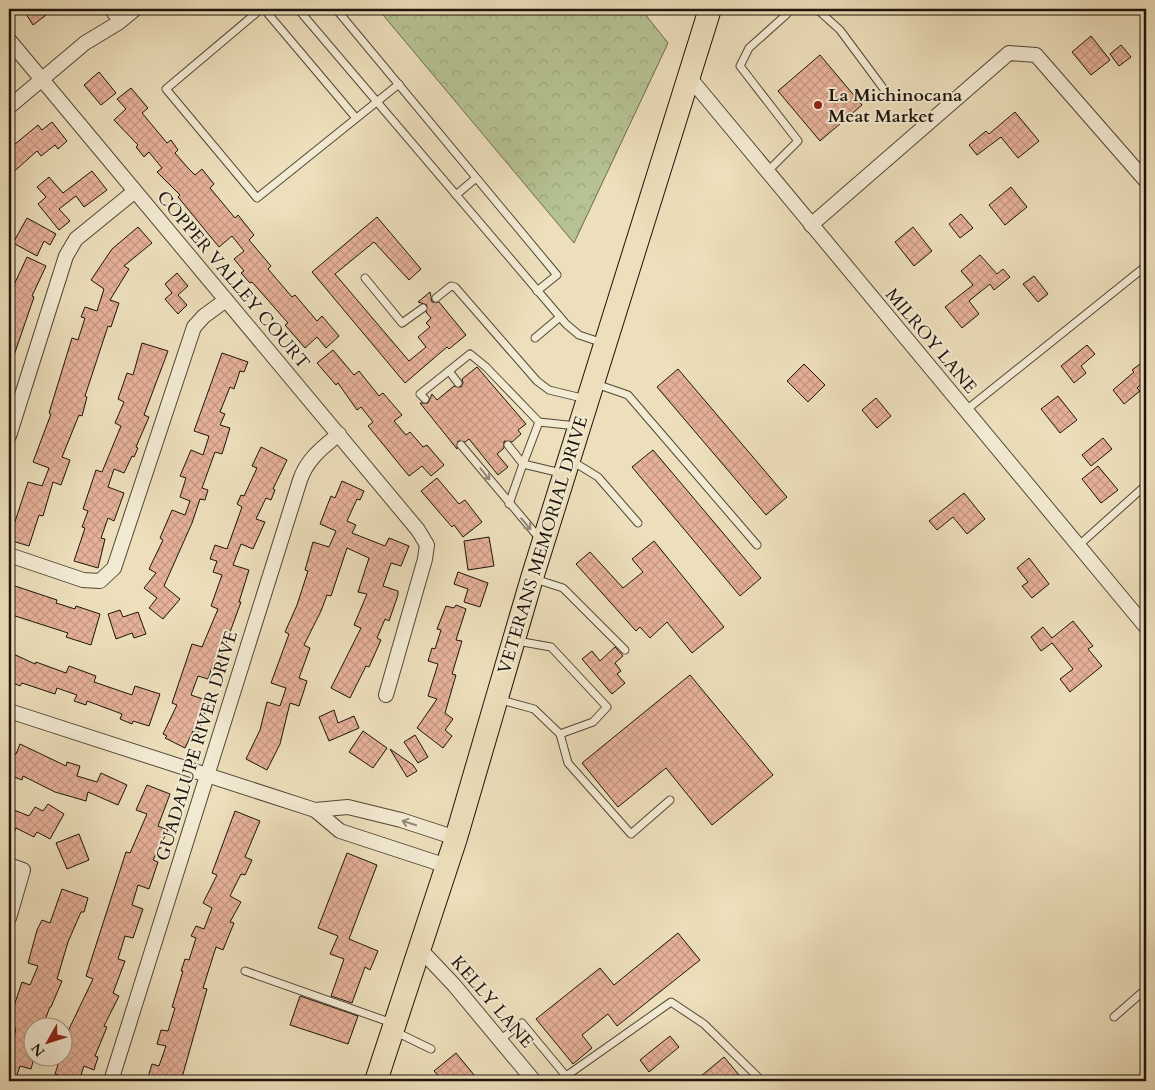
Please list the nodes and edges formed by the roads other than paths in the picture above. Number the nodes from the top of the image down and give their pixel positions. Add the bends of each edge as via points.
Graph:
1 (107, 9) edge
2 (135, 9) edge
3 (262, 9) edge
4 (298, 9) edge
5 (336, 9) edge
6 (710, 9) edge
7 (787, 9) edge
8 (807, 9) edge
9 (118, 22) junction
10 (9, 40) edge
11 (689, 77) junction
12 (42, 80) junction
13 (398, 84) junction
14 (889, 96) dead end
15 (376, 102) junction
16 (9, 107) edge
17 (356, 118) junction
18 (767, 172) junction
19 (476, 178) junction
20 (1146, 181) edge
21 (135, 191) junction
22 (456, 196) junction
23 (811, 225) junction
24 (1146, 266) edge
25 (365, 278) dead end
26 (537, 291) junction
27 (436, 298) dead end
28 (226, 300) junction
29 (424, 308) dead end
30 (560, 318) junction
31 (535, 338) dead end
32 (606, 344) junction
33 (449, 371) junction
34 (458, 383) dead end
35 (591, 392) junction
36 (422, 397) dead end
37 (965, 411) junction
38 (539, 422) junction
39 (580, 427) junction
40 (339, 434) junction
41 (9, 436) edge
42 (461, 445) dead end
43 (508, 445) dead end
44 (523, 464) junction
45 (567, 467) junction
46 (1146, 485) edge
47 (509, 504) junction
48 (638, 523) dead end
49 (543, 543) junction
50 (757, 545) dead end
51 (1078, 546) junction
52 (9, 555) edge
53 (532, 578) junction
54 (1146, 626) edge
55 (514, 640) junction
56 (625, 650) dead end
57 (386, 696) dead end
58 (496, 699) junction
59 (9, 711) edge
60 (560, 734) junction
61 (208, 774) junction
62 (670, 800) dead end
63 (315, 810) junction
64 (456, 838) junction
65 (9, 865) edge
66 (447, 866) junction
67 (9, 918) edge
68 (420, 949) junction
69 (245, 971) dead end
70 (1146, 989) edge
71 (1114, 1017) dead end
72 (394, 1027) junction
73 (500, 1040) junction
74 (431, 1049) dead end
75 (566, 1076) junction
76 (112, 1081) edge
77 (376, 1081) edge
78 (534, 1081) edge
79 (558, 1081) edge
80 (762, 1081) edge

1 - 9 lane
2 - 9 street
3 - 17 lane
3 - 17 lane via 166,88 256,198
4 - 15 lane
5 - 13 lane
6 - 11 main road, VETERANS MEMORIAL DRIVE
7 - 18 lane via 787,14 748,48 740,66 798,141
8 - 14 lane via 819,11 840,30
9 - 12 street via 85,43
10 - 12 street, COPPER VALLEY COURT
11 - 18 street, MILROY LANE
11 - 32 main road, VETERANS MEMORIAL DRIVE
12 - 16 street
12 - 21 street, COPPER VALLEY COURT
13 - 15 lane
13 - 19 lane
15 - 17 lane
15 - 22 lane
18 - 23 street, MILROY LANE
19 - 22 lane
19 - 26 lane via 557,275
20 - 23 street via 1036,55 1009,53
21 - 28 street, COPPER VALLEY COURT
21 - 41 street via 76,239 66,256
22 - 26 lane
23 - 37 street, MILROY LANE
24 - 37 lane
25 - 29 lane via 402,323
26 - 30 lane
27 - 35 lane via 451,286 455,287 537,381 550,390
28 - 40 street, COPPER VALLEY COURT
28 - 52 street via 204,316 191,335 114,568 100,581 83,580
30 - 31 lane
30 - 32 lane via 580,335
32 - 35 main road, VETERANS MEMORIAL DRIVE
33 - 34 lane
33 - 36 lane
33 - 38 lane via 470,354
35 - 39 main road, VETERANS MEMORIAL DRIVE
35 - 50 lane via 628,394
37 - 51 street, MILROY LANE
38 - 39 lane
38 - 44 lane
39 - 45 main road, VETERANS MEMORIAL DRIVE
40 - 57 street, COPPER VALLEY COURT via 427,545 426,559
40 - 61 street, GUADALUPE RIVER DRIVE via 315,453 302,474
42 -> 47 lane
43 - 44 lane
44 - 45 lane
44 - 47 lane
45 - 48 lane via 598,476
45 - 49 main road, VETERANS MEMORIAL DRIVE
46 - 51 lane
47 -> 49 lane
49 - 53 main road, VETERANS MEMORIAL DRIVE
51 - 54 street, MILROY LANE
53 - 55 main road, VETERANS MEMORIAL DRIVE
53 - 56 lane via 563,588
55 - 58 main road, VETERANS MEMORIAL DRIVE
55 - 60 lane via 552,647 607,707 593,722
58 - 60 lane via 534,709
58 - 64 main road, VETERANS MEMORIAL DRIVE
59 - 61 street
60 - 62 lane via 568,763 631,834
61 - 63 street
61 - 76 street, GUADALUPE RIVER DRIVE
64 -> 63 street via 348,806
63 - 66 street via 340,831
64 - 66 main road, VETERANS MEMORIAL DRIVE
65 - 67 street via 23,870
66 - 68 main road, VETERANS MEMORIAL DRIVE
68 - 72 main road, VETERANS MEMORIAL DRIVE
68 - 73 street, KELLY LANE
69 - 72 lane
70 - 71 lane
72 - 74 lane
72 - 77 main road, VETERANS MEMORIAL DRIVE
73 - 75 lane via 522,1023
73 - 78 street, KELLY LANE
75 - 79 lane
75 - 80 lane via 671,1002 704,1024

